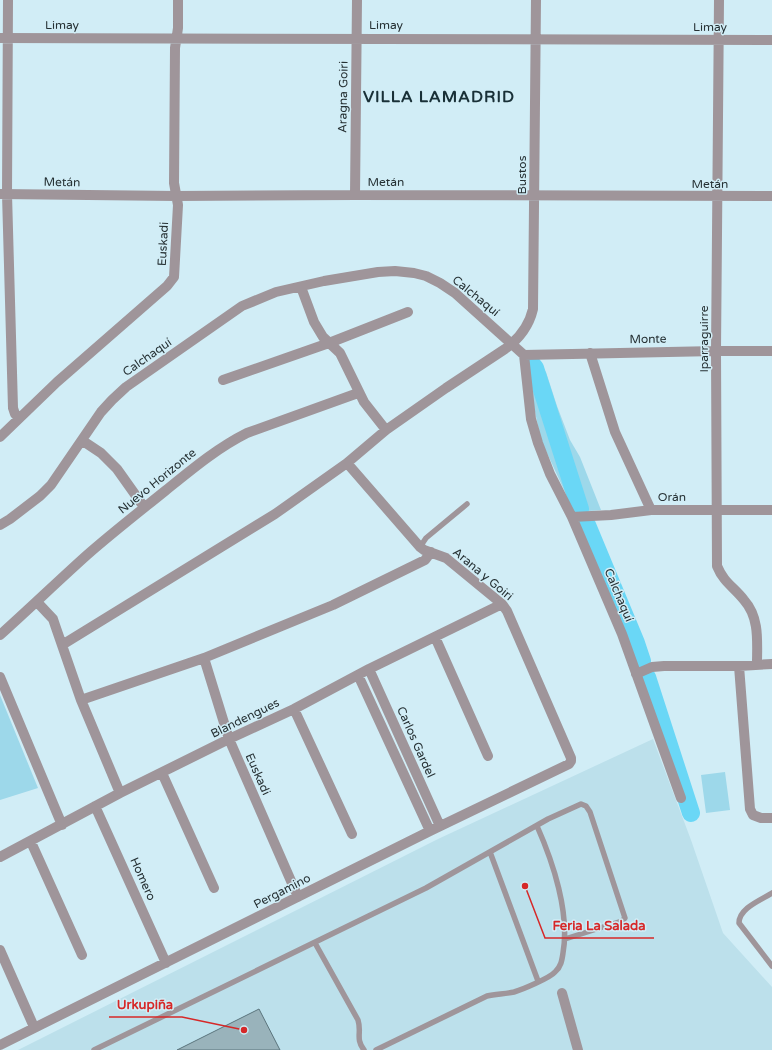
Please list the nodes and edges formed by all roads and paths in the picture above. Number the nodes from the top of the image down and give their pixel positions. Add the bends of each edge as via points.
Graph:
1 (8, 0) edge
2 (178, 0) edge
3 (357, 0) edge
4 (536, 0) edge
5 (719, 0) edge
6 (4, 38) edge
7 (357, 38) junction
8 (176, 39) junction
9 (536, 39) junction
10 (718, 40) junction
11 (772, 40) edge
12 (4, 194) edge
13 (355, 195) junction
14 (176, 196) junction
15 (534, 196) junction
16 (772, 196) edge
17 (717, 197) junction
18 (301, 287) junction
19 (408, 312) dead end
20 (329, 343) junction
21 (512, 344) junction
22 (716, 351) junction
23 (772, 351) edge
24 (590, 353) junction
25 (524, 355) junction
26 (223, 380) dead end
27 (358, 393) junction
28 (19, 418) junction
29 (386, 430) junction
30 (0, 437) edge
31 (83, 441) junction
32 (347, 463) junction
33 (467, 504) dead end
34 (144, 507) junction
35 (651, 510) junction
36 (716, 510) junction
37 (772, 510) edge
38 (572, 517) junction
39 (0, 525) edge
40 (420, 547) junction
41 (431, 552) junction
42 (37, 602) junction
43 (502, 604) junction
44 (0, 635) edge
45 (435, 637) junction
46 (62, 645) junction
47 (204, 658) junction
48 (757, 664) junction
49 (772, 664) edge
50 (739, 666) junction
51 (369, 670) junction
52 (636, 674) junction
53 (358, 675) junction
54 (0, 677) edge
55 (80, 700) junction
56 (294, 709) junction
57 (228, 740) junction
58 (488, 756) dead end
59 (571, 758) joint
60 (162, 773) junction
61 (120, 793) junction
62 (681, 798) dead end
63 (95, 806) junction
64 (772, 818) edge
65 (62, 825) junction
66 (440, 826) junction
67 (537, 826) junction
68 (430, 831) junction
69 (352, 834) dead end
70 (31, 842) junction
71 (490, 852) junction
72 (0, 857) edge
73 (214, 888) dead end
74 (772, 893) edge
75 (298, 897) junction
76 (565, 939) junction
77 (315, 942) junction
78 (0, 950) edge
79 (82, 955) dead end
80 (166, 963) junction
81 (772, 966) edge
82 (538, 981) junction
83 (562, 993) dead end
84 (34, 1027) junction
85 (0, 1045) edge
86 (94, 1050) edge
87 (364, 1050) edge
88 (376, 1050) edge
89 (578, 1050) edge

1 - 6 street
2 - 8 street, Euskadi
3 - 7 street, Aragna Goiri
4 - 9 street, Bustos
5 - 10 street, Iparraguirre
6 - 8 street, Limay
6 - 12 street
7 - 8 street, Limay
7 - 9 street, Limay
7 - 13 street, Aragna Goiri
8 - 14 street, Euskadi
9 - 10 street, Limay
9 - 15 street, Bustos
10 - 11 street, Limay
10 - 17 street, Iparraguirre
12 - 14 street, Metán
12 - 28 street via 13,408
13 - 14 street, Metán
13 - 15 street, Metán
14 - 28 street, Euskadi via 178,205 174,276 171,282
15 - 17 street, Metán
15 - 21 street, Bustos via 533,309 525,329
16 - 17 street, Metán
17 - 22 street, Iparraguirre
18 - 20 street via 314,322
18 - 21 street, Calchaquí via 378,272 395,271 426,276 455,294
18 - 31 street, Calchaquí via 276,292 242,306 180,349 112,400 101,412
19 - 20 street
20 - 26 street
20 - 27 street via 347,366
21 - 25 street, Calchaquí
21 - 29 street, Bustos
22 - 23 street, Monte
22 - 24 street, Monte
22 - 36 street, Iparraguirre
24 - 25 street, Monte
24 - 35 street via 615,432
25 - 38 street, Calchaquí via 531,419 538,443 550,474
27 - 29 street
27 - 34 street, Nuevo Horizonte via 233,440 200,462
28 - 30 street, Euskadi
29 - 32 street, Bustos
31 - 34 street via 117,468
31 - 39 street, Calchaquí via 51,485
32 - 40 street, Arana y Goiri
32 - 46 street, Bustos via 275,514
33 - 40 lane via 426,538
34 - 42 street, Nuevo Horizonte
35 - 36 street, Orán
35 - 38 street, Orán
36 - 37 street, Orán
36 - 48 street, Iparraguirre via 717,566 724,580 745,600 754,614 758,640
38 - 52 street, Calchaquí via 622,634
40 - 41 street, Arana y Goiri
41 - 43 street, Arana y Goiri via 446,558
41 - 47 street via 425,560 333,605
42 - 44 street, Nuevo Horizonte
42 - 46 street via 53,620
43 - 45 street, Blandengues
43 - 59 street, Arana y Goiri
45 - 51 street, Blandengues
45 - 58 street
46 - 55 street
47 - 55 street
47 - 57 street, Euskadi
48 - 49 street
48 - 50 street
50 - 52 street via 664,666 652,667
50 - 64 street via 750,809 753,815 760,818
51 - 53 street, Blandengues
51 - 66 street, Carlos Gardel
52 - 62 street, Calchaquí
53 - 56 street, Blandengues
53 - 68 street, Carlos Gardel
54 - 65 street
55 - 61 street
56 - 57 street, Blandengues
56 - 69 street
57 - 60 street, Blandengues
57 - 75 street, Euskadi
59 - 66 street, Pergamino via 569,764
60 - 61 street, Blandengues
60 - 73 street
61 - 63 street, Blandengues
63 - 65 street, Blandengues
63 - 80 street, Homero
65 - 70 street, Blandengues
66 - 68 street, Pergamino
67 - 71 lane
67 - 76 lane via 546,847 558,890
67 - 76 lane via 581,804 586,806 625,918
68 - 75 street, Pergamino
70 - 72 street, Blandengues
70 - 79 street
71 - 77 lane via 426,888
71 - 82 lane
74 - 81 lane via 743,912 740,918 740,923
75 - 80 street, Pergamino
76 - 82 lane via 561,965 555,972
77 - 86 lane
77 - 87 lane via 358,1020 358,1038
78 - 84 street
80 - 84 street, Pergamino
82 - 88 lane via 516,991 487,996
83 - 89 street
84 - 85 street, Pergamino

